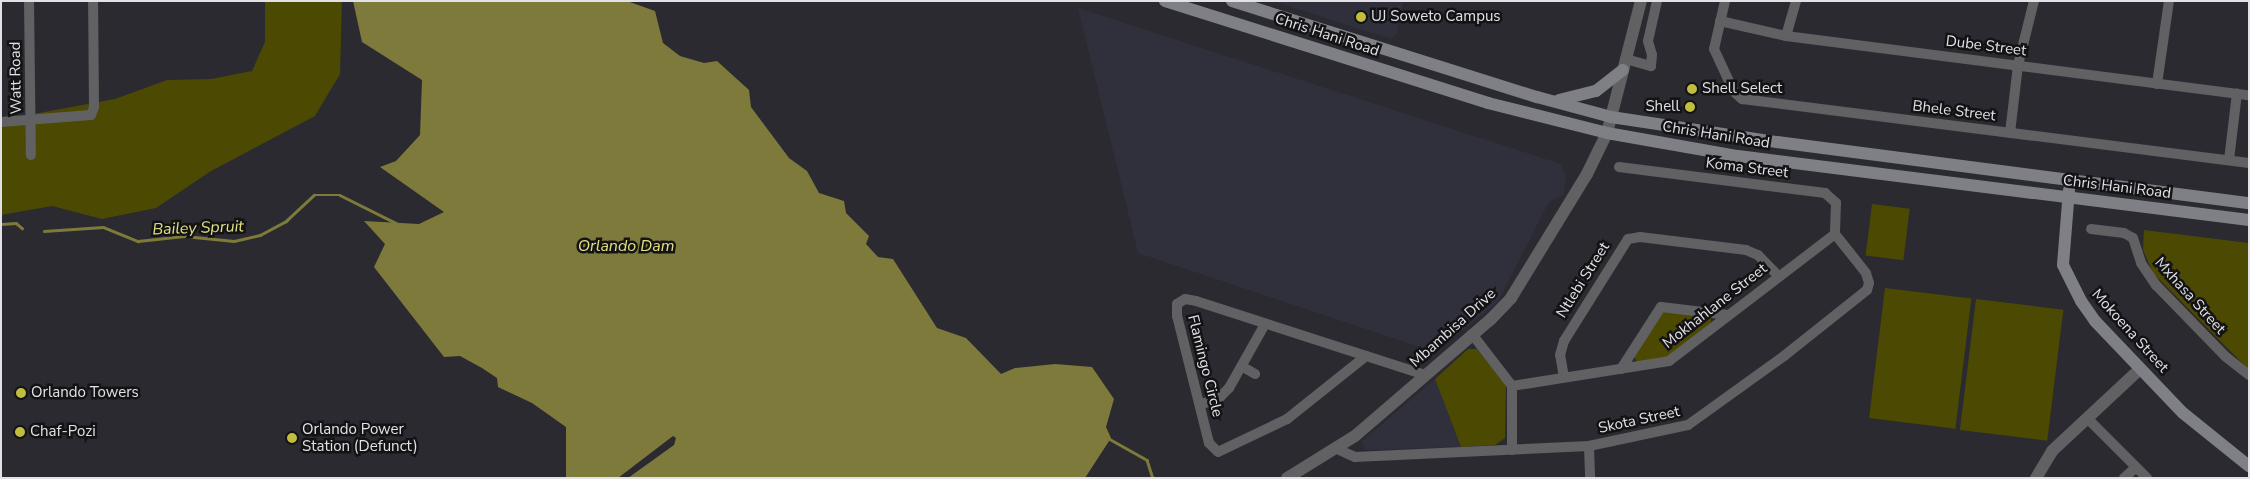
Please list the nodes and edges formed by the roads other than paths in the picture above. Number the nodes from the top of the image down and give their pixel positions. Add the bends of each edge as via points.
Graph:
1 (29, 1) edge
2 (93, 1) edge
3 (1165, 1) edge
4 (1232, 1) edge
5 (1641, 1) edge
6 (1657, 1) edge
7 (1725, 1) edge
8 (1796, 1) edge
9 (2034, 1) edge
10 (2169, 1) edge
11 (1720, 21) junction
12 (1786, 36) junction
13 (1625, 64) junction
14 (2018, 65) junction
15 (2158, 84) junction
16 (2237, 94) junction
17 (2249, 95) edge
18 (1551, 101) junction
19 (1611, 117) junction
20 (1, 122) edge
21 (32, 122) junction
22 (1607, 133) junction
23 (2010, 133) junction
24 (31, 155) dead end
25 (2229, 160) junction
26 (2249, 163) edge
27 (1619, 167) dead end
28 (2071, 181) junction
29 (2068, 198) junction
30 (2249, 202) edge
31 (2249, 220) edge
32 (2091, 229) dead end
33 (1835, 234) junction
34 (1778, 276) junction
35 (1729, 315) junction
36 (1265, 324) junction
37 (1472, 334) junction
38 (1366, 356) junction
39 (1243, 367) junction
40 (1621, 369) junction
41 (2140, 369) junction
42 (1255, 374) dead end
43 (1425, 375) junction
44 (2249, 375) edge
45 (1564, 377) junction
46 (1512, 386) junction
47 (1200, 405) junction
48 (2087, 418) junction
49 (1589, 446) junction
50 (1337, 449) junction
51 (1512, 450) junction
52 (2249, 466) edge
53 (2135, 468) junction
54 (1287, 478) edge
55 (1590, 478) edge
56 (2036, 478) edge
57 (2124, 478) edge
58 (2147, 478) edge

1 - 21 street, Watt Road
2 - 21 street via 94,107 91,115
3 - 22 main road, Chris Hani Road via 1488,103
4 - 18 main road, Chris Hani Road
5 - 13 street, Mbambisa Drive
6 - 13 street via 1648,41 1651,66
7 - 11 street
8 - 12 street
9 - 14 street
10 - 15 street
11 - 12 street, Dube Street
11 - 23 street, Bhele Street via 1714,41 1716,55 1734,92 1742,99
12 - 14 street, Dube Street
13 - 18 main road via 1586,96
13 - 19 street, Mbambisa Drive
14 - 15 street, Dube Street
14 - 23 street
15 - 16 street, Dube Street
16 - 17 street, Dube Street
16 - 25 street
18 - 19 main road, Chris Hani Road
19 - 22 street, Mbambisa Drive
19 - 28 main road, Chris Hani Road via 1722,135
20 - 21 street
21 - 24 street, Watt Road
22 - 29 main road, Chris Hani Road via 1738,156
22 - 37 street, Mbambisa Drive via 1590,168 1511,298
23 - 25 street, Bhele Street
25 - 26 street, Bhele Street
27 - 33 street, Koma Street via 1825,193 1836,203
28 - 29 main road, Mokoena Street
28 - 30 main road, Chris Hani Road
29 - 31 main road, Chris Hani Road
29 - 41 main road, Mokoena Street via 2063,258 2067,278 2095,321
32 - 44 street, Mxhasa Street via 2124,233 2133,238 2141,263 2156,285 2226,357
33 - 34 street, Mokhahlane Street
33 - 49 street, Skota Street via 1866,273 1867,290 1696,422
34 - 35 street, Mokhahlane Street
34 - 45 street, Ntlebi Street via 1758,255 1746,250 1640,237 1628,239 1564,341 1560,355
35 - 40 street, Mokhahlane Street via 1669,361
35 - 40 street via 1661,307
36 - 38 street, Flamingo Circle
36 - 39 street
36 - 47 street, Flamingo Circle via 1190,299 1179,301 1177,316
37 - 43 street, Mbambisa Drive
37 - 46 street
38 - 43 street, Flamingo Circle
38 - 47 street, Flamingo Circle via 1287,418 1223,452 1215,451 1209,443
39 - 42 street
39 - 47 street via 1224,395
40 - 45 street, Mokhahlane Street
41 - 48 street
41 - 52 main road, Mokoena Street via 2183,413
43 - 50 street, Mbambisa Drive
45 - 46 street, Mokhahlane Street
46 - 51 street
48 - 53 street
48 - 56 street via 2052,452
49 - 51 street, Skota Street
49 - 55 street
50 - 51 street, Skota Street via 1355,456
50 - 54 street, Mbambisa Drive
53 - 57 street
53 - 58 street

